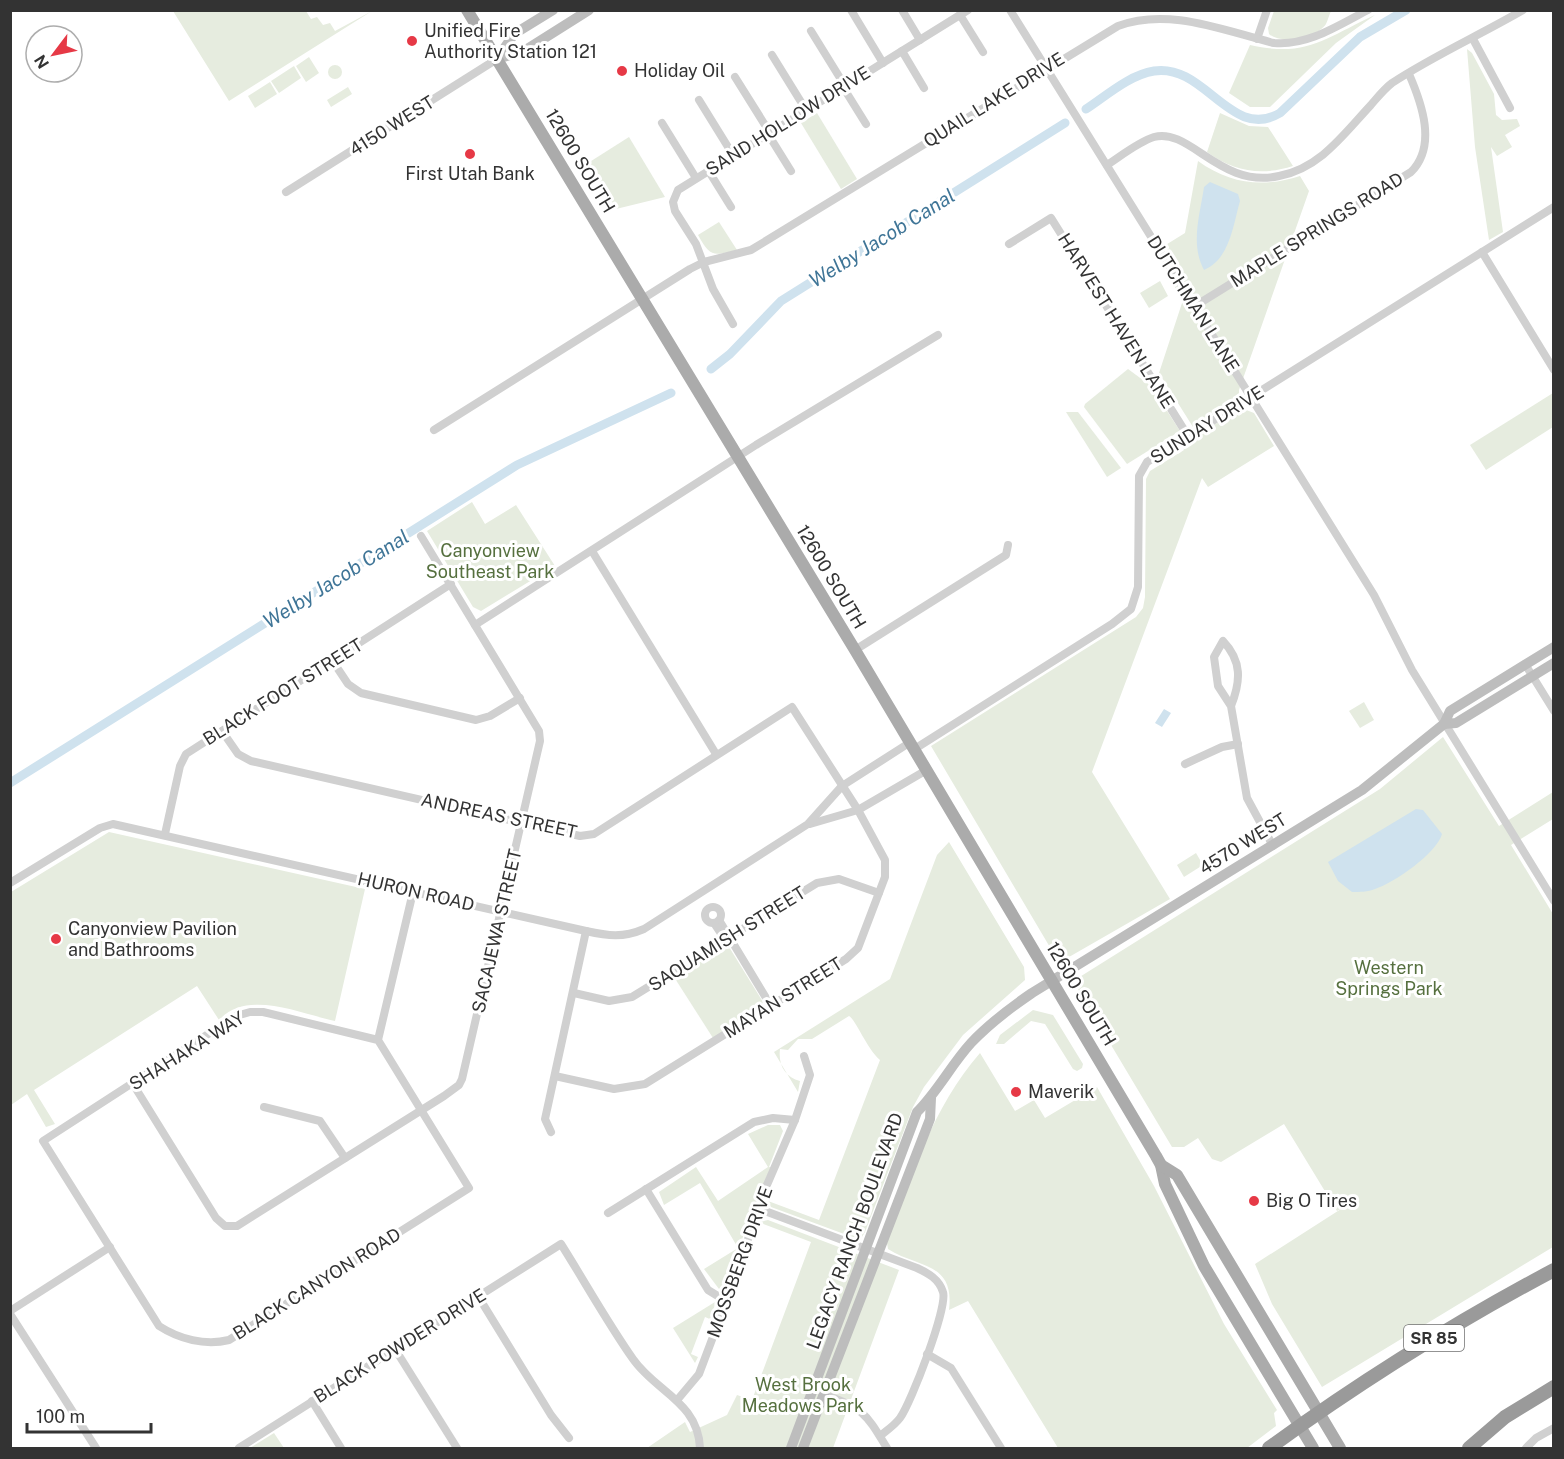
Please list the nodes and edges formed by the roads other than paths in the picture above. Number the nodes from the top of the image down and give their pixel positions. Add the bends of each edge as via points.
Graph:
1 (467, 10) edge
2 (553, 10) edge
3 (590, 10) edge
4 (851, 10) edge
5 (902, 10) edge
6 (968, 10) edge
7 (1010, 10) edge
8 (1268, 10) edge
9 (1368, 10) edge
10 (1523, 10) edge
11 (956, 14) edge
12 (811, 31) dead end
13 (1257, 39) junction
14 (1473, 39) junction
15 (920, 40) junction
16 (902, 51) junction
17 (982, 52) dead end
18 (772, 55) dead end
19 (497, 60) junction
20 (883, 63) junction
21 (1046, 68) junction
22 (1409, 74) junction
23 (735, 77) dead end
24 (844, 87) junction
25 (924, 88) dead end
26 (699, 100) dead end
27 (1510, 108) dead end
28 (806, 110) junction
29 (662, 123) dead end
30 (866, 124) dead end
31 (769, 133) junction
32 (733, 155) junction
33 (1107, 165) junction
34 (708, 170) junction
35 (791, 171) dead end
36 (696, 178) junction
37 (286, 192) dead end
38 (731, 207) dead end
39 (1554, 207) edge
40 (1009, 244) dead end
41 (1482, 252) junction
42 (704, 262) junction
43 (642, 299) junction
44 (1195, 306) junction
45 (733, 324) dead end
46 (938, 335) dead end
47 (1554, 370) edge
48 (1250, 397) junction
49 (434, 430) dead end
50 (1188, 436) junction
51 (738, 458) junction
52 (421, 536) dead end
53 (1008, 544) dead end
54 (592, 551) junction
55 (451, 584) junction
56 (475, 625) junction
57 (1554, 647) edge
58 (855, 650) junction
59 (332, 660) junction
60 (1554, 663) edge
61 (1525, 664) junction
62 (1533, 676) junction
63 (520, 698) junction
64 (1231, 706) junction
65 (792, 707) joint
66 (1554, 711) edge
67 (1444, 724) junction
68 (222, 731) junction
69 (1238, 744) junction
70 (911, 747) junction
71 (716, 754) junction
72 (1185, 764) dead end
73 (925, 771) junction
74 (842, 786) junction
75 (858, 810) junction
76 (521, 823) junction
77 (808, 824) junction
78 (165, 834) junction
79 (1273, 846) junction
80 (10, 883) edge
81 (413, 892) junction
82 (879, 893) junction
83 (699, 894) junction
84 (1554, 901) edge
85 (709, 907) junction
86 (502, 912) junction
87 (717, 922) junction
88 (586, 931) junction
89 (728, 939) junction
90 (1052, 981) junction
91 (574, 993) junction
92 (771, 1006) junction
93 (378, 1040) junction
94 (804, 1056) dead end
95 (555, 1076) junction
96 (133, 1084) junction
97 (264, 1107) dead end
98 (421, 1111) junction
99 (795, 1120) junction
100 (551, 1132) dead end
101 (43, 1141) joint
102 (345, 1158) junction
103 (1161, 1165) junction
104 (646, 1189) junction
105 (757, 1208) junction
106 (608, 1213) dead end
107 (110, 1247) junction
108 (872, 1250) junction
109 (1554, 1270) edge
110 (478, 1296) junction
111 (726, 1301) junction
112 (10, 1312) edge
113 (395, 1349) junction
114 (927, 1354) junction
115 (1554, 1387) edge
116 (823, 1394) junction
117 (678, 1399) junction
118 (312, 1401) junction
119 (1319, 1413) junction
120 (1300, 1426) junction
121 (1554, 1428) edge
122 (880, 1436) junction
123 (569, 1438) dead end
124 (96, 1449) edge
125 (239, 1449) edge
126 (341, 1449) edge
127 (457, 1449) edge
128 (700, 1449) edge
129 (791, 1449) edge
130 (803, 1449) edge
131 (887, 1449) edge
132 (1001, 1449) edge
133 (1269, 1449) edge
134 (1313, 1449) edge
135 (1340, 1449) edge
136 (1469, 1449) edge
137 (1526, 1449) edge

1 - 19 main road, 12600 SOUTH
2 - 19 street via 514,34
3 - 19 street via 524,51
4 - 20 street
5 - 15 street
6 - 11 street, SAND HOLLOW DRIVE
7 - 21 street, DUTCHMAN LANE
8 - 13 street
9 - 13 street, QUAIL LAKE DRIVE via 1298,42
10 - 14 street
11 - 15 street, SAND HOLLOW DRIVE
11 - 17 street
12 - 24 street
13 - 21 street, QUAIL LAKE DRIVE via 1172,19 1146,18 1109,30
14 - 22 street
14 - 27 street
15 - 16 street, SAND HOLLOW DRIVE
16 - 20 street, SAND HOLLOW DRIVE
16 - 25 street
18 - 28 street
19 - 37 street, 4150 WEST
19 - 43 main road, 12600 SOUTH
20 - 24 street, SAND HOLLOW DRIVE
21 - 33 street, DUTCHMAN LANE
21 - 42 street, QUAIL LAKE DRIVE via 751,250
22 - 33 street via 1391,84 1324,155 1292,173 1246,177 1214,164 1176,137 1165,135 1149,139
22 - 44 street, MAPLE SPRINGS ROAD via 1420,103 1426,141 1419,164
23 - 31 street
24 - 28 street, SAND HOLLOW DRIVE
24 - 30 street
26 - 32 street
28 - 31 street, SAND HOLLOW DRIVE
29 - 36 street
31 - 32 street, SAND HOLLOW DRIVE
31 - 35 street
32 - 34 street, SAND HOLLOW DRIVE
33 - 44 street, DUTCHMAN LANE
34 - 36 street, SAND HOLLOW DRIVE
34 - 38 street
36 - 42 street, SAND HOLLOW DRIVE via 678,190 673,202
39 - 41 street, SUNDAY DRIVE
40 - 50 street, HARVEST HAVEN LANE via 1051,218
41 - 47 street
41 - 48 street, SUNDAY DRIVE
42 - 43 street, QUAIL LAKE DRIVE
42 - 45 street, SAND HOLLOW DRIVE via 712,289
43 - 49 street, QUAIL LAKE DRIVE
43 - 51 main road, 12600 SOUTH
44 - 48 street, DUTCHMAN LANE
46 - 51 street
48 - 50 street, SUNDAY DRIVE
48 - 67 street, DUTCHMAN LANE via 1374,596
50 - 70 street, SUNDAY DRIVE via 1153,457 1140,472 1138,587 1131,609
51 - 54 street
51 - 58 main road, 12600 SOUTH
52 - 55 street, SACAJEWA STREET
53 - 58 street via 1006,555
54 - 56 street
54 - 71 street
55 - 56 street, SACAJEWA STREET
55 - 59 street, BLACK FOOT STREET
56 - 63 street, SACAJEWA STREET
57 - 61 street, 4570 WEST
58 - 70 main road, 12600 SOUTH
59 - 63 street via 348,684 361,693 476,720
59 - 68 street, BLACK FOOT STREET
60 - 62 street, 4570 WEST
61 - 62 street
61 - 67 street, 4570 WEST via 1450,711
62 - 66 street
62 - 67 street, 4570 WEST via 1456,723
63 - 76 street, SACAJEWA STREET via 540,731
64 - 64 street via 1240,683 1235,654 1223,640 1214,657 1218,686
64 - 69 street
65 - 71 street, ANDREAS STREET
65 - 74 street, MAYAN STREET
67 - 79 street, 4570 WEST via 1362,790
67 - 84 street, DUTCHMAN LANE
68 - 76 street, ANDREAS STREET via 238,754 251,761
68 - 78 street, BLACK FOOT STREET via 186,754
69 - 72 street
69 - 79 street via 1247,798
70 - 73 main road, 12600 SOUTH
70 - 74 street, HURON ROAD
71 - 76 street, ANDREAS STREET via 594,834 580,836
73 - 75 street, HURON ROAD
73 - 90 main road, 12600 SOUTH
74 - 75 street, MAYAN STREET
74 - 77 street, HURON ROAD
75 - 77 street, HURON ROAD
75 - 82 street, MAYAN STREET via 885,860 885,877
76 - 86 street, SACAJEWA STREET
77 - 83 street, HURON ROAD
78 - 80 street, HURON ROAD via 106,825
78 - 81 street, HURON ROAD
79 - 90 street, 4570 WEST
81 - 86 street, HURON ROAD
81 - 93 street
82 - 89 street, SAQUAMISH STREET via 839,879 827,879
82 - 92 street, MAYAN STREET via 858,948
83 - 85 street
83 - 88 street, HURON ROAD via 627,936
85 - 87 street via 719,909
85 - 87 street via 704,916 707,921
86 - 88 street, HURON ROAD
86 - 98 street, SACAJEWA STREET via 462,1079
87 - 89 street
88 - 91 street
89 - 91 street, SAQUAMISH STREET via 632,998 609,1001
89 - 92 street
90 - 103 main road, 12600 SOUTH
90 - 108 street, LEGACY RANCH BOULEVARD via 994,1021 970,1044 917,1112
91 - 95 street
92 - 95 street, MAYAN STREET via 645,1084 614,1089
93 - 96 street, SHAHAKA WAY via 250,1012 236,1016
93 - 98 street
94 - 99 street, MOSSBERG DRIVE via 810,1075
95 - 100 street via 545,1119
96 - 101 street, SHAHAKA WAY
96 - 102 street, SACAJEWA STREET via 216,1218 225,1226 237,1226
97 - 102 street via 320,1121
98 - 102 street, SACAJEWA STREET
98 - 107 street, BLACK CANYON ROAD via 469,1188 229,1340 216,1343 185,1339 159,1326
99 - 104 street via 773,1118 754,1122
99 - 105 street, MOSSBERG DRIVE
101 - 107 street, BLACK CANYON ROAD
103 - 119 main road, 12600 SOUTH via 1177,1175
103 - 120 main road, 12600 SOUTH via 1165,1184 1204,1266
104 - 106 street
104 - 111 street via 708,1290
105 - 108 street
105 - 111 street, MOSSBERG DRIVE
107 - 112 street
108 - 114 street via 930,1274 943,1292 944,1305
108 - 116 street, LEGACY RANCH BOULEVARD
108 - 129 street, LEGACY RANCH BOULEVARD
109 - 119 highway, SR 85 via 1440,1334
110 - 113 street, BLACK POWDER DRIVE
110 - 117 street, BLACK POWDER DRIVE via 561,1244 632,1359 650,1379
110 - 123 street
111 - 117 street, MOSSBERG DRIVE via 699,1374
112 - 124 street
113 - 118 street, BLACK POWDER DRIVE
113 - 127 street
114 - 122 street via 900,1418
114 - 132 street via 951,1368
115 - 136 highway via 1505,1418
116 - 122 street via 857,1407
116 - 130 street, LEGACY RANCH BOULEVARD
117 - 128 street via 697,1430
118 - 125 street, BLACK POWDER DRIVE
118 - 126 street
119 - 120 highway, SR 85
119 - 135 main road, 12600 SOUTH
120 - 133 highway, SR 85
120 - 134 main road, 12600 SOUTH
121 - 137 street
122 - 131 street

